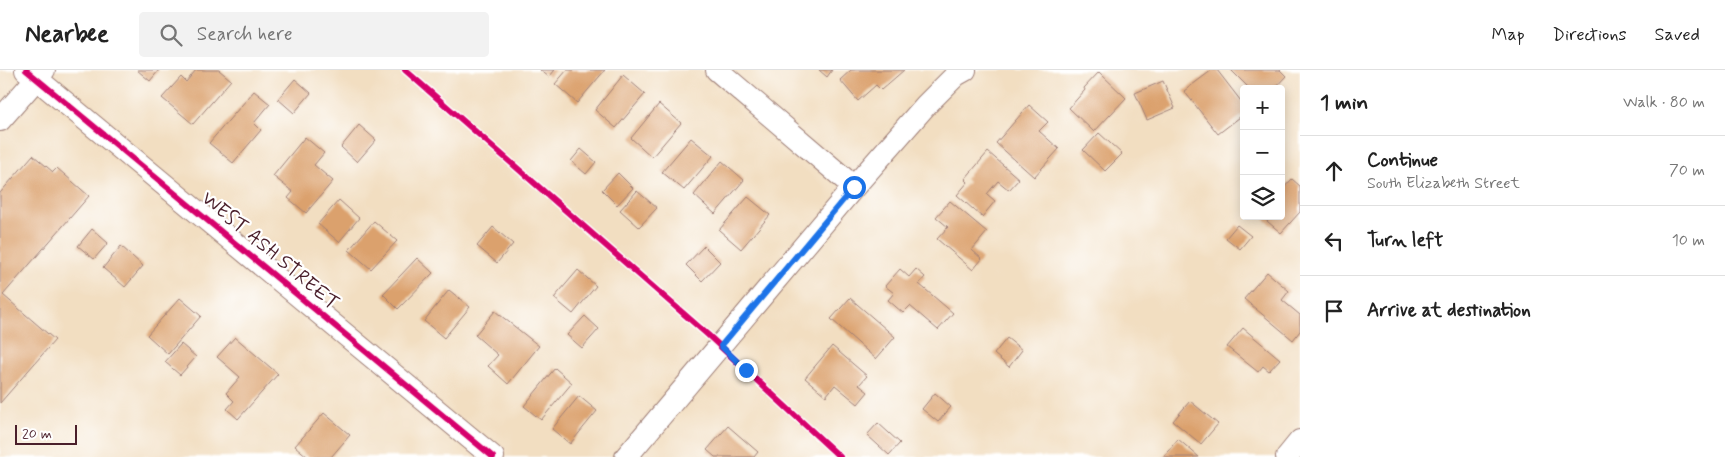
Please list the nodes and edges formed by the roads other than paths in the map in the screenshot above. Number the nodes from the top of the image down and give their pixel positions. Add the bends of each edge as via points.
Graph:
1 (717, 70) edge
2 (965, 70) edge
3 (36, 73) edge
4 (0, 120) edge
5 (854, 187) junction
6 (1300, 442) edge
7 (493, 457) edge
8 (626, 457) edge
9 (1287, 457) edge

1 - 5 street
2 - 5 street via 926,105
3 - 4 street
3 - 7 street, WEST ASH STREET
5 - 8 street
6 - 9 street

